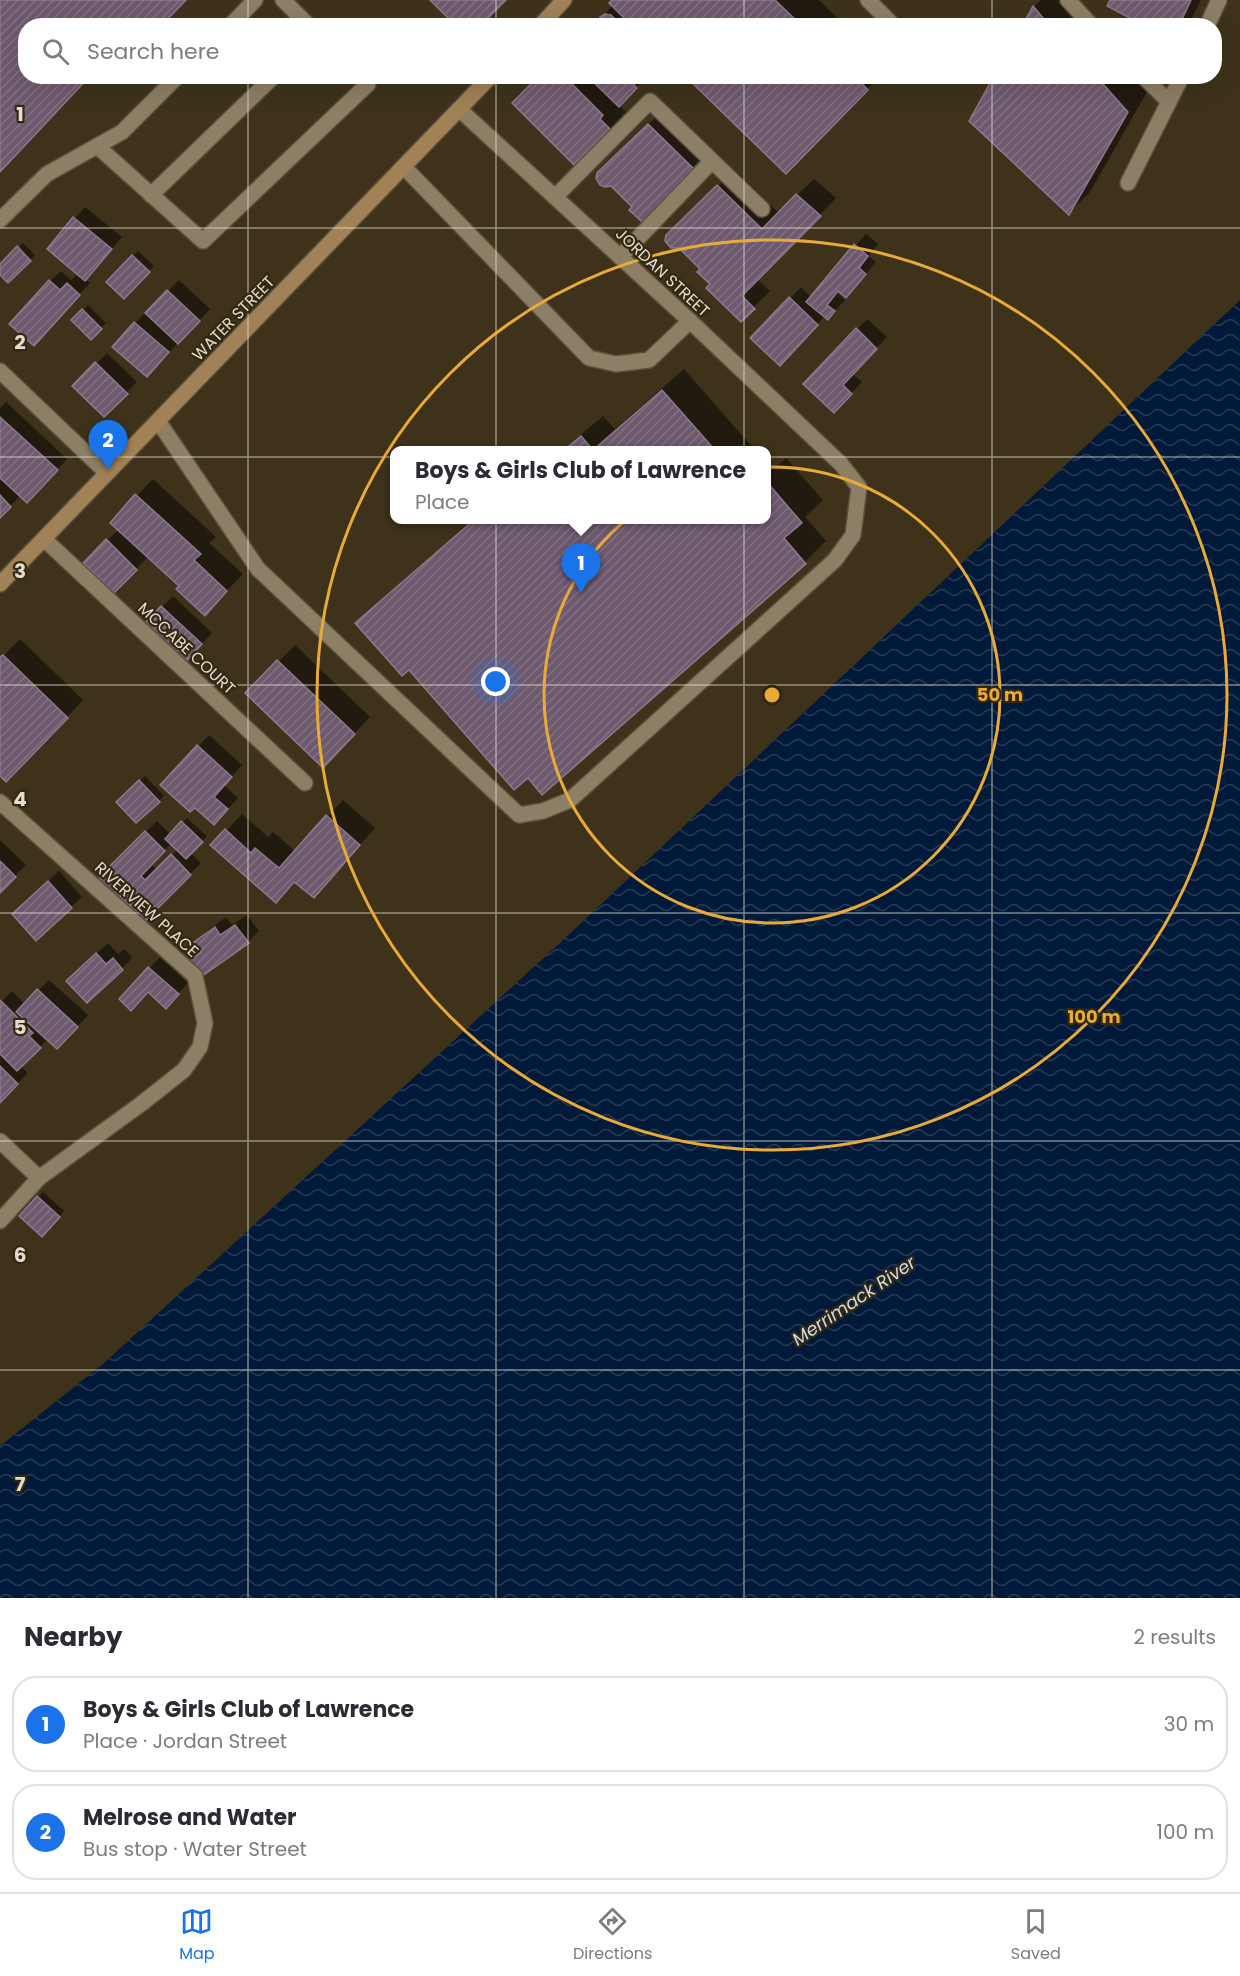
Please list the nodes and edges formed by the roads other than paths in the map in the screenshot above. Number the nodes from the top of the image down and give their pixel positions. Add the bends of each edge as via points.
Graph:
1 (255, 0) edge
2 (283, 0) edge
3 (564, 0) edge
4 (868, 0) edge
5 (1068, 0) edge
6 (1219, 0) edge
7 (238, 18) edge
8 (301, 18) edge
9 (547, 18) edge
10 (886, 18) edge
11 (1085, 18) edge
12 (1211, 18) edge
13 (170, 84) edge
14 (266, 84) edge
15 (368, 84) edge
16 (483, 84) edge
17 (1151, 84) edge
18 (1178, 84) edge
19 (1169, 102) junction
20 (459, 109) junction
21 (97, 146) junction
22 (712, 161) junction
23 (404, 166) junction
24 (1128, 183) dead end
25 (151, 195) junction
26 (555, 197) junction
27 (762, 208) dead end
28 (0, 220) edge
29 (620, 257) junction
30 (690, 321) junction
31 (0, 371) edge
32 (158, 421) junction
33 (107, 473) junction
34 (44, 539) junction
35 (0, 584) edge
36 (305, 783) dead end
37 (0, 802) edge
38 (0, 1141) edge
39 (39, 1178) junction
40 (0, 1221) edge

1 - 7 street
2 - 8 street
3 - 9 main road
4 - 10 street
5 - 11 street
6 - 12 street
13 - 21 street via 122,132
14 - 25 street
15 - 25 street via 203,241
16 - 20 main road, WATER STREET
17 - 19 street
18 - 19 street
19 - 24 street
20 - 23 main road, WATER STREET
20 - 26 street, JORDAN STREET
21 - 25 street
21 - 28 street via 47,174
22 - 26 street via 650,101
22 - 27 street
22 - 29 street
23 - 30 street via 589,358 616,364 649,360
23 - 32 main road, WATER STREET
26 - 29 street, JORDAN STREET
29 - 30 street, JORDAN STREET
30 - 32 street, JORDAN STREET via 841,464 859,487 853,535 836,560 570,800 543,811 519,815 258,569
31 - 33 street
32 - 33 main road, WATER STREET
33 - 34 main road, WATER STREET
34 - 35 main road, WATER STREET
34 - 36 street, MCCABE COURT
37 - 39 street, RIVERVIEW PLACE via 195,976 205,1023 200,1047 184,1070
38 - 39 street
39 - 40 street, RIVERVIEW PLACE

